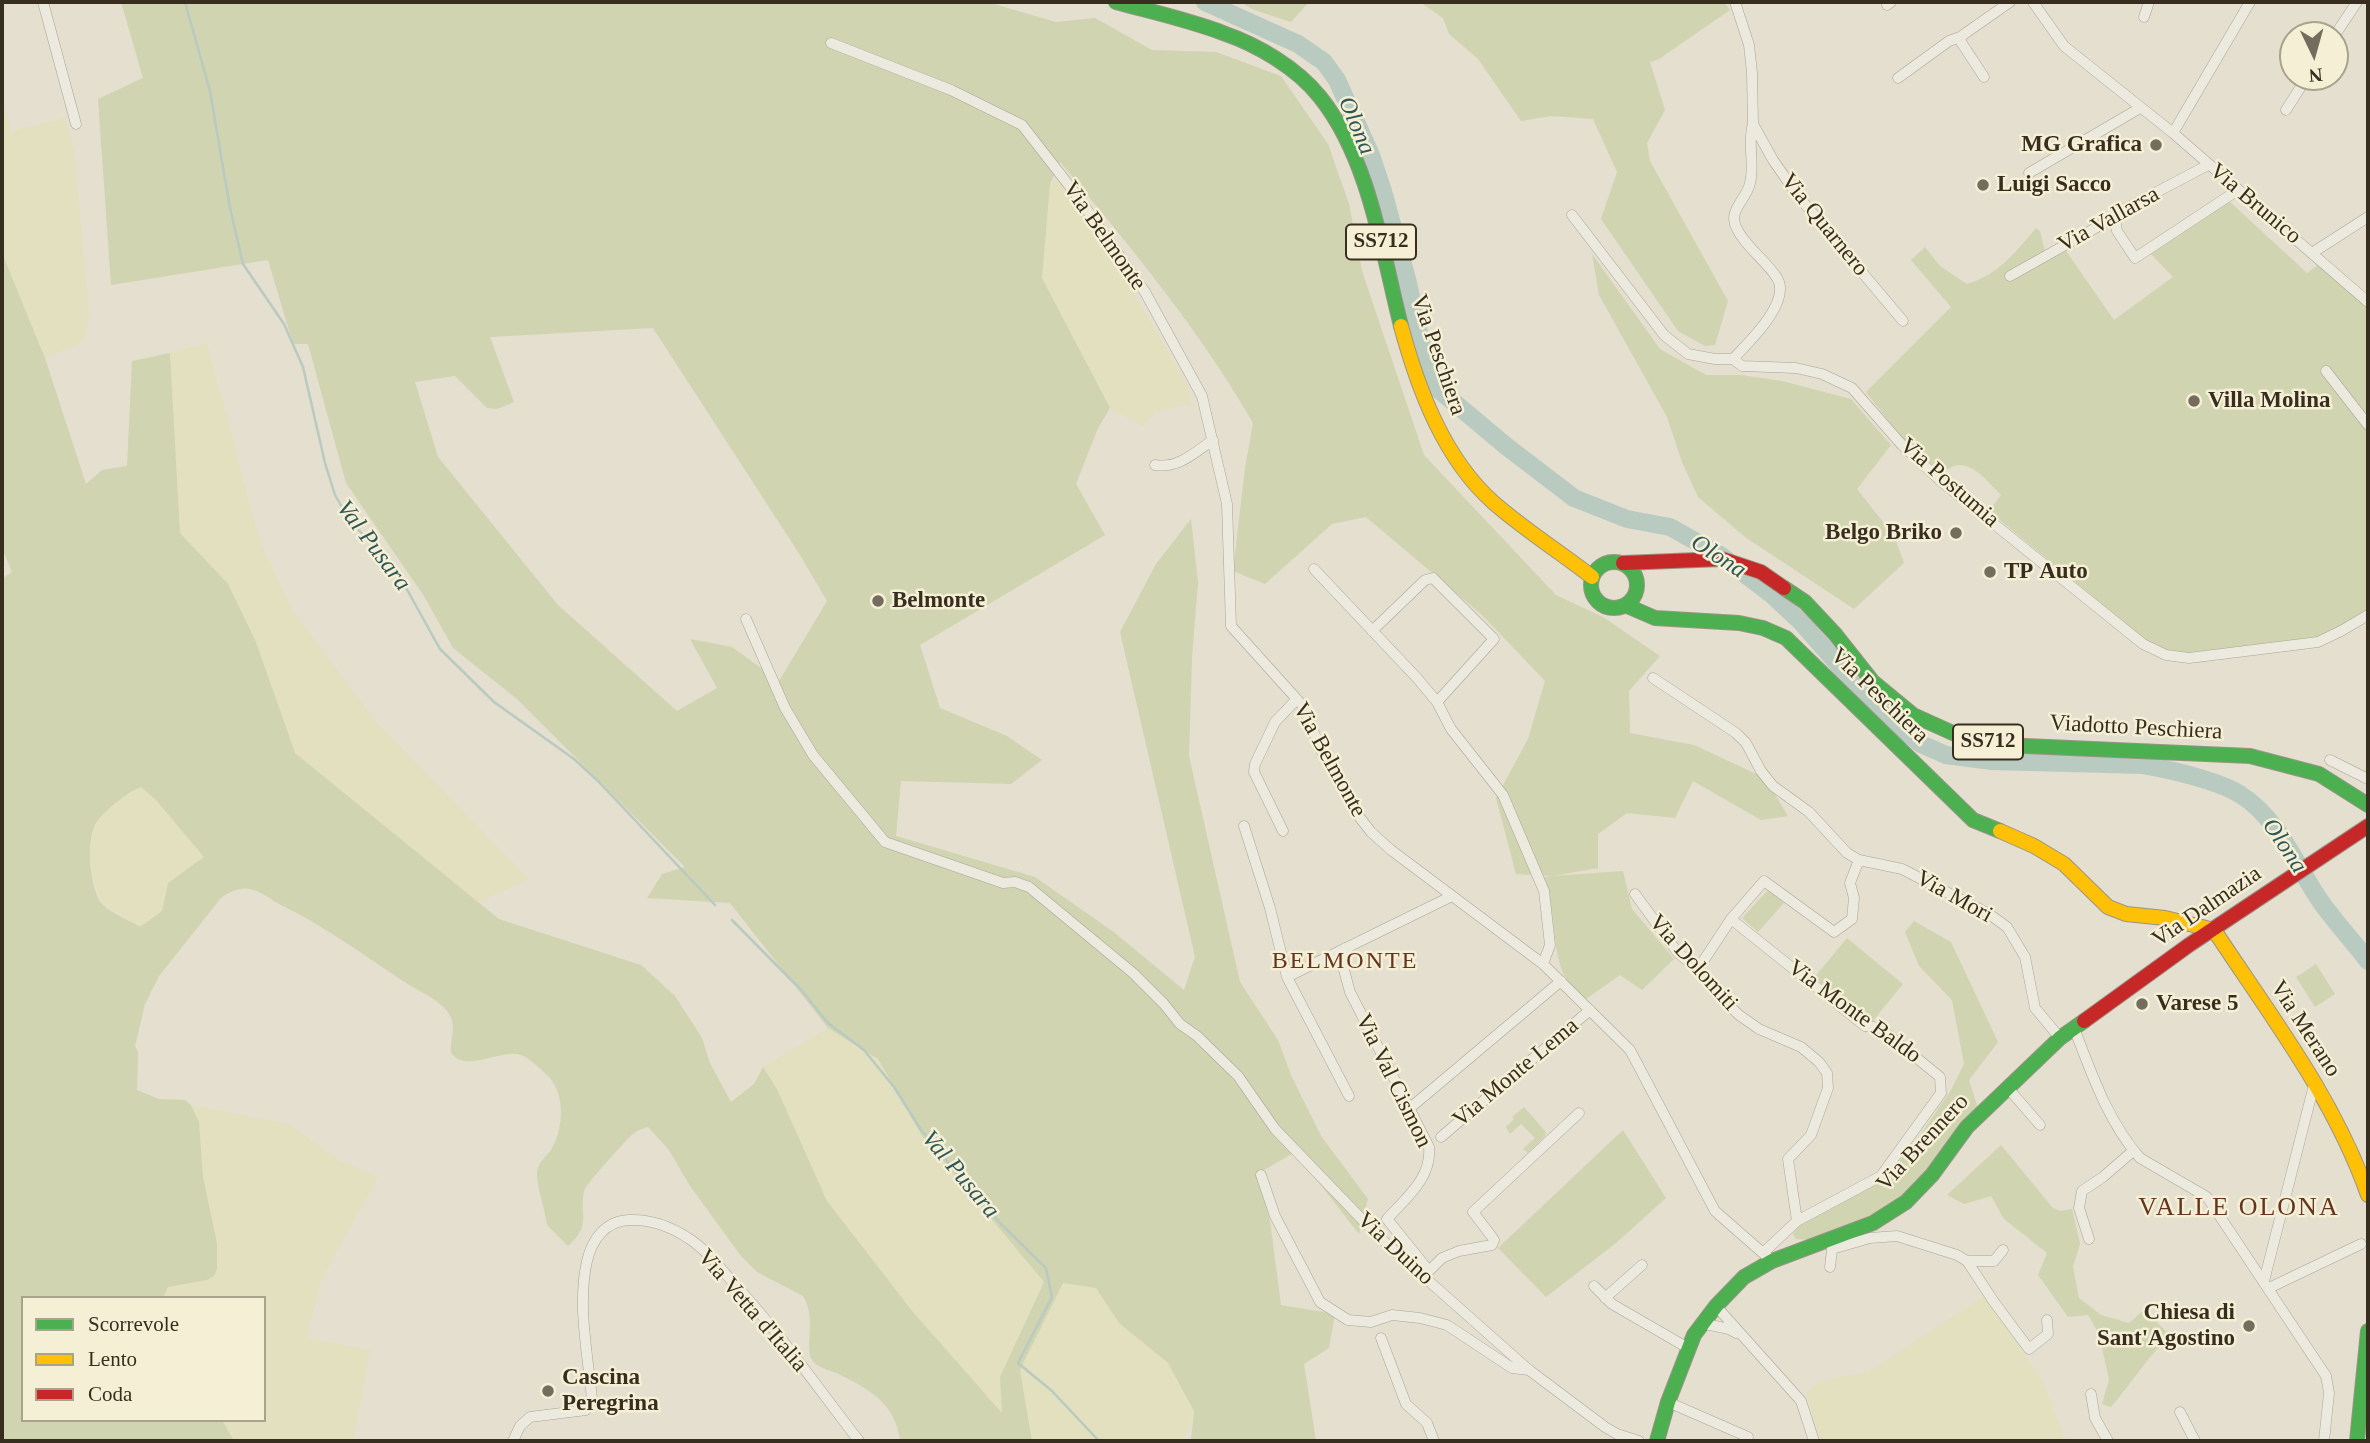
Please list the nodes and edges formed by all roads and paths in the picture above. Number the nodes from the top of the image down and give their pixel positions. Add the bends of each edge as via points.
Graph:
1 (43, 2) edge
2 (1116, 2) edge
3 (1735, 2) edge
4 (2010, 2) edge
5 (2033, 2) edge
6 (2149, 2) edge
7 (2250, 2) edge
8 (2357, 2) edge
9 (2144, 17) dead end
10 (2344, 21) edge
11 (1960, 37) junction
12 (831, 43) dead end
13 (1984, 76) dead end
14 (1898, 78) dead end
15 (2299, 91) edge
16 (2140, 108) junction
17 (2286, 110) dead end
18 (76, 124) dead end
19 (1753, 124) junction
20 (2173, 133) junction
21 (2208, 165) junction
22 (2029, 173) dead end
23 (2238, 190) junction
24 (1572, 215) dead end
25 (2115, 217) junction
26 (2368, 217) edge
27 (2312, 253) junction
28 (2010, 276) dead end
29 (2368, 302) edge
30 (1903, 321) dead end
31 (1733, 359) junction
32 (2326, 371) dead end
33 (2368, 425) edge
34 (1213, 440) junction
35 (1155, 465) dead end
36 (1574, 561) junction
37 (1662, 561) junction
38 (1623, 563) junction
39 (1603, 565) junction
40 (1314, 569) dead end
41 (1592, 577) junction
42 (1631, 596) junction
43 (2368, 615) edge
44 (746, 619) dead end
45 (1372, 631) junction
46 (1653, 678) dead end
47 (1297, 699) junction
48 (1437, 702) junction
49 (2330, 760) dead end
50 (2368, 779) edge
51 (2368, 804) edge
52 (1244, 827) dead end
53 (2368, 827) edge
54 (1283, 831) dead end
55 (1859, 860) junction
56 (1635, 894) dead end
57 (1452, 896) junction
58 (1731, 919) junction
59 (2214, 930) junction
60 (1345, 947) junction
61 (1543, 964) junction
62 (1698, 970) junction
63 (1287, 977) junction
64 (1561, 981) junction
65 (1590, 1010) junction
66 (2074, 1027) junction
67 (2060, 1038) junction
68 (2314, 1085) junction
69 (2007, 1087) junction
70 (1349, 1096) dead end
71 (1410, 1108) junction
72 (1579, 1113) dead end
73 (2040, 1125) dead end
74 (1441, 1137) dead end
75 (2133, 1151) junction
76 (1261, 1175) dead end
77 (2368, 1195) edge
78 (1797, 1220) junction
79 (2089, 1238) dead end
80 (1831, 1244) junction
81 (2361, 1244) dead end
82 (2003, 1250) dead end
83 (1768, 1257) junction
84 (1967, 1261) junction
85 (1642, 1265) dead end
86 (1830, 1268) dead end
87 (1427, 1274) junction
88 (2266, 1284) junction
89 (1594, 1286) dead end
90 (1605, 1298) junction
91 (1716, 1306) junction
92 (2047, 1320) dead end
93 (1701, 1323) junction
94 (2368, 1331) edge
95 (1740, 1335) junction
96 (1381, 1338) dead end
97 (1688, 1348) junction
98 (1529, 1370) junction
99 (1537, 1385) dead end
100 (1549, 1385) junction
101 (2091, 1394) dead end
102 (1668, 1402) junction
103 (2180, 1412) dead end
104 (1576, 1414) dead end
105 (1617, 1434) junction
106 (1748, 1437) dead end
107 (513, 1441) edge
108 (859, 1441) edge
109 (1434, 1441) edge
110 (1639, 1441) edge
111 (1657, 1441) edge
112 (1814, 1441) edge
113 (2108, 1441) edge
114 (2195, 1441) edge
115 (2324, 1441) edge
116 (2357, 1441) edge

1 - 18 street
2 - 36 street, Via Peschiera / SS712 via 1224,33 1287,66 1319,95 1338,122 1364,181 1410,359 1444,441 1493,502
3 - 19 street, Via Quarnero via 1749,45
4 - 11 street
5 - 16 street, Via Brunico via 2064,46
6 - 9 street
7 - 20 street
8 - 10 street
11 - 13 street
11 - 14 street
12 - 34 street, Via Belmonte via 951,90 1022,125 1145,292 1202,396
15 - 17 street
16 - 20 street, Via Brunico
16 - 22 street
19 - 30 street, Via Quarnero via 1798,196
19 - 31 street, Via Quarnero via 1751,181 1734,216 1736,228 1778,279 1781,289 1770,315
20 - 21 street, Via Brunico
21 - 23 street, Via Brunico
21 - 25 street, Via Vallarsa
23 - 25 street via 2135,258 2123,244
23 - 27 street, Via Brunico
24 - 31 street, Via Postumia via 1664,335 1688,354
25 - 28 street, Via Vallarsa
26 - 27 street
27 - 29 street, Via Brunico
31 - 43 street, Via Postumia via 1742,366 1822,374 1852,388 1942,482 2120,627 2166,654 2189,658 2318,642
32 - 33 street
34 - 35 street via 1181,462
34 - 47 street, Via Belmonte via 1227,504 1231,626
36 - 39 street, Via Peschiera / SS712
36 - 41 street, Via Peschiera / SS712
37 - 38 street, Via Peschiera / SS712
37 - 42 street
37 - 51 street, Viadotto Peschiera / SS712 via 1723,559 1761,572 1805,602 1873,682 1913,715 1955,734 2003,746 2250,756 2319,774
38 - 39 street, Via Peschiera / SS712
38 - 42 street via 1633,572
39 - 41 street
40 - 45 street
41 - 42 street, Via Peschiera / SS712 via 1592,591 1599,602 1612,607
42 - 59 street, Via Peschiera via 1647,617 1743,622 1775,631 1973,820 2064,864 2108,906 2126,914
44 - 87 street, Via Duino via 785,708 813,755 885,842 1003,883 1029,887 1133,973 1238,1076 1275,1129 1378,1236
45 - 48 street
45 - 48 street via 1425,580 1433,578 1493,639
46 - 55 street, Via Mori via 1736,733 1773,786 1809,811
47 - 54 street via 1275,722 1254,772
47 - 57 street, Via Belmonte via 1320,748 1371,832
48 - 61 street via 1451,729 1503,795 1544,891 1550,945
49 - 50 street
52 - 63 street
53 - 59 street, Via Dalmazia
55 - 58 street via 1850,883 1852,919 1835,932 1764,881
55 - 67 street, Via Mori via 1902,869 2007,927 2025,957 2035,1008
56 - 62 street, Via Dolomiti via 1678,953
57 - 60 street
57 - 61 street, Via Belmonte
58 - 62 street
58 - 78 street, Via Monte Baldo via 1865,1026 1880,1028 1940,1077 1941,1093 1881,1176
59 - 66 street, Via Dalmazia
59 - 68 street, Via Merano
60 - 63 street
60 - 71 street, Via Val Cismon via 1343,970 1350,992
61 - 64 street, Via Belmonte
62 - 78 street, Via Dolomiti via 1739,1015 1801,1047 1827,1073 1828,1088 1811,1135 1788,1159
63 - 70 street
64 - 65 street, Via Belmonte
64 - 71 street
65 - 74 street, Via Monte Lema
65 - 83 street, Via Belmonte via 1630,1050 1715,1211
66 - 67 street, Via Brennero
66 - 75 street via 2097,1085
67 - 69 street, Via Brennero
68 - 77 street, Via Merano via 2355,1158
68 - 88 street
69 - 73 street
69 - 80 street, Via Brennero via 1967,1127 1906,1202
71 - 87 street, Via Val Cismon via 1430,1156 1426,1174 1387,1219
72 - 87 street via 1473,1212 1492,1237 1492,1245 1450,1254
75 - 79 street via 2082,1191 2079,1208
75 - 88 street via 2207,1198
76 - 98 street via 1275,1216 1320,1302 1349,1320 1371,1322 1392,1315 1447,1325 1512,1368
78 - 83 street
80 - 83 street, Via Brennero
80 - 84 street via 1896,1236
80 - 86 street
81 - 88 street
82 - 84 street via 1994,1261
83 - 91 street, Via Brennero
84 - 92 street via 2029,1349 2048,1334
85 - 90 street
87 - 98 street, Via Duino
88 - 115 street via 2326,1376 2329,1393
89 - 90 street
90 - 97 street
91 - 93 street, Via Brennero
91 - 95 street
93 - 95 street
93 - 97 street, Via Brennero
94 - 116 street
95 - 112 street via 1801,1401
96 - 109 street via 1406,1404 1427,1423
97 - 102 street, Via Brennero
98 - 100 street, Via Duino
99 - 100 street
100 - 105 street, Via Duino
101 - 113 street via 2095,1418
102 - 106 street
102 - 111 street, Via Brennero
103 - 114 street
104 - 105 street via 1596,1428
105 - 110 street, Via Duino
107 - 108 street, Via Vetta d'Italia via 530,1417 586,1410 592,1399 583,1297 586,1264 600,1233 623,1220 656,1222 691,1240 718,1265 749,1298

